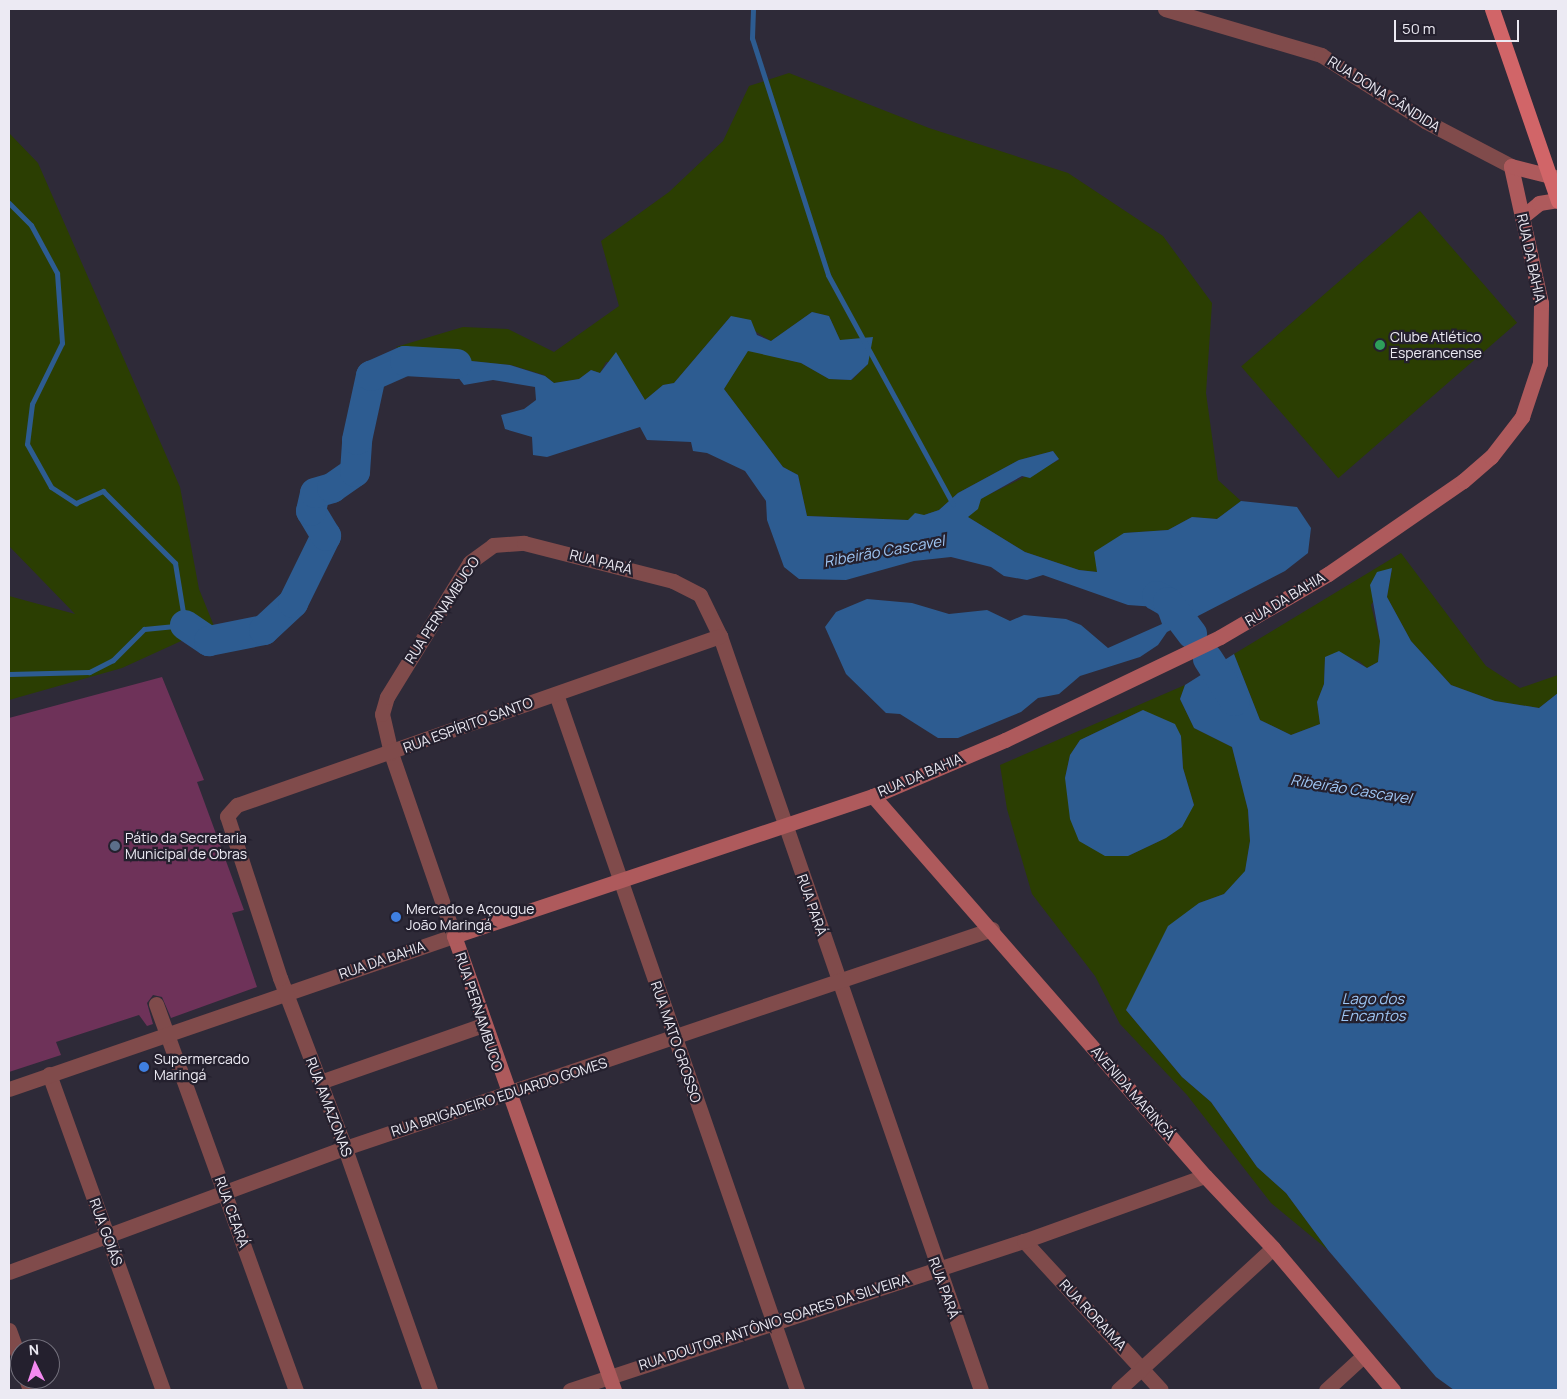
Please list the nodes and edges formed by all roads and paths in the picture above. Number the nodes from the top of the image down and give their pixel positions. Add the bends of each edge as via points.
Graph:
1 (1165, 9) edge
2 (1492, 9) edge
3 (1511, 166) junction
4 (1554, 178) edge
5 (1558, 200) edge
6 (1522, 216) junction
7 (524, 543) joint
8 (720, 636) junction
9 (556, 694) junction
10 (391, 753) junction
11 (873, 796) junction
12 (227, 823) joint
13 (783, 825) junction
14 (618, 880) junction
15 (992, 929) junction
16 (454, 936) junction
17 (839, 982) junction
18 (285, 993) junction
19 (156, 1004) dead end
20 (483, 1024) junction
21 (168, 1034) junction
22 (676, 1038) junction
23 (49, 1074) junction
24 (320, 1082) junction
25 (9, 1089) edge
26 (507, 1094) junction
27 (345, 1148) junction
28 (1205, 1176) junction
29 (226, 1195) junction
30 (108, 1237) junction
31 (1024, 1241) junction
32 (1273, 1248) junction
33 (937, 1269) junction
34 (9, 1272) edge
35 (772, 1322) junction
36 (1363, 1356) junction
37 (1143, 1368) junction
38 (612, 1383) edge
39 (163, 1390) edge
40 (296, 1390) edge
41 (430, 1390) edge
42 (570, 1390) edge
43 (797, 1390) edge
44 (981, 1390) edge
45 (1118, 1390) edge
46 (1161, 1390) edge
47 (1326, 1390) edge
48 (1393, 1390) edge

1 - 3 street, RUA DONA CÂNDIDA via 1321,55 1426,121
2 - 4 main road
3 - 4 street
3 - 6 street, RUA DA BAHIA
4 - 5 main road
5 - 6 street via 1539,203
6 - 11 street, RUA DA BAHIA via 1537,273 1543,341 1533,390 1522,417 1491,457 1463,481 1328,574 1220,637 1005,740
7 - 8 street, RUA PARÁ via 686,586 707,605
7 - 10 street, RUA PERNAMBUCO via 493,544 470,562 386,697 382,723
8 - 9 street, RUA ESPÍRITO SANTO
8 - 13 street, RUA PARÁ
9 - 10 street, RUA ESPÍRITO SANTO
9 - 14 street, RUA MATO GROSSO
10 - 12 street, RUA ESPÍRITO SANTO via 238,805 229,811
10 - 16 street, RUA PERNAMBUCO
11 - 13 street, RUA DA BAHIA
11 - 15 street, AVENIDA MARINGÁ
12 - 18 street, RUA AMAZONAS
13 - 14 street, RUA DA BAHIA
13 - 17 street, RUA PARÁ
14 - 16 street, RUA DA BAHIA
14 - 22 street, RUA MATO GROSSO
15 - 17 street, RUA BRIGADEIRO EDUARDO GOMES
15 - 28 street, AVENIDA MARINGÁ
16 - 18 street, RUA DA BAHIA
16 - 20 street, RUA PERNAMBUCO
17 - 22 street, RUA BRIGADEIRO EDUARDO GOMES
17 - 33 street, RUA PARÁ
18 - 21 street, RUA DA BAHIA
18 - 24 street, RUA AMAZONAS
19 - 21 street, RUA CEARÁ
20 - 24 street
20 - 26 street, RUA PERNAMBUCO
21 - 23 street, RUA DA BAHIA
21 - 29 street, RUA CEARÁ
22 - 26 street, RUA BRIGADEIRO EDUARDO GOMES
22 - 35 street, RUA MATO GROSSO
23 - 25 street, RUA DA BAHIA
23 - 30 street, RUA GOIÁS
24 - 27 street, RUA AMAZONAS
26 - 27 street, RUA BRIGADEIRO EDUARDO GOMES
26 - 38 street, RUA PERNAMBUCO
27 - 29 street, RUA BRIGADEIRO EDUARDO GOMES
27 - 41 street, RUA AMAZONAS
28 - 31 street, RUA DOUTOR ANTÔNIO SOARES DA SILVEIRA
28 - 32 street, AVENIDA MARINGÁ
29 - 30 street, RUA BRIGADEIRO EDUARDO GOMES
29 - 40 street, RUA CEARÁ
30 - 34 street, RUA BRIGADEIRO EDUARDO GOMES
30 - 39 street, RUA GOIÁS
31 - 33 street, RUA DOUTOR ANTÔNIO SOARES DA SILVEIRA
31 - 37 street, RUA RORAIMA
32 - 36 street, AVENIDA MARINGÁ
32 - 37 street
33 - 35 street, RUA DOUTOR ANTÔNIO SOARES DA SILVEIRA
33 - 44 street, RUA PARÁ
35 - 38 street, RUA DOUTOR ANTÔNIO SOARES DA SILVEIRA
35 - 43 street, RUA MATO GROSSO
36 - 47 street
36 - 48 street, AVENIDA MARINGÁ
37 - 45 street
37 - 46 street, RUA RORAIMA
38 - 42 street, RUA DOUTOR ANTÔNIO SOARES DA SILVEIRA

